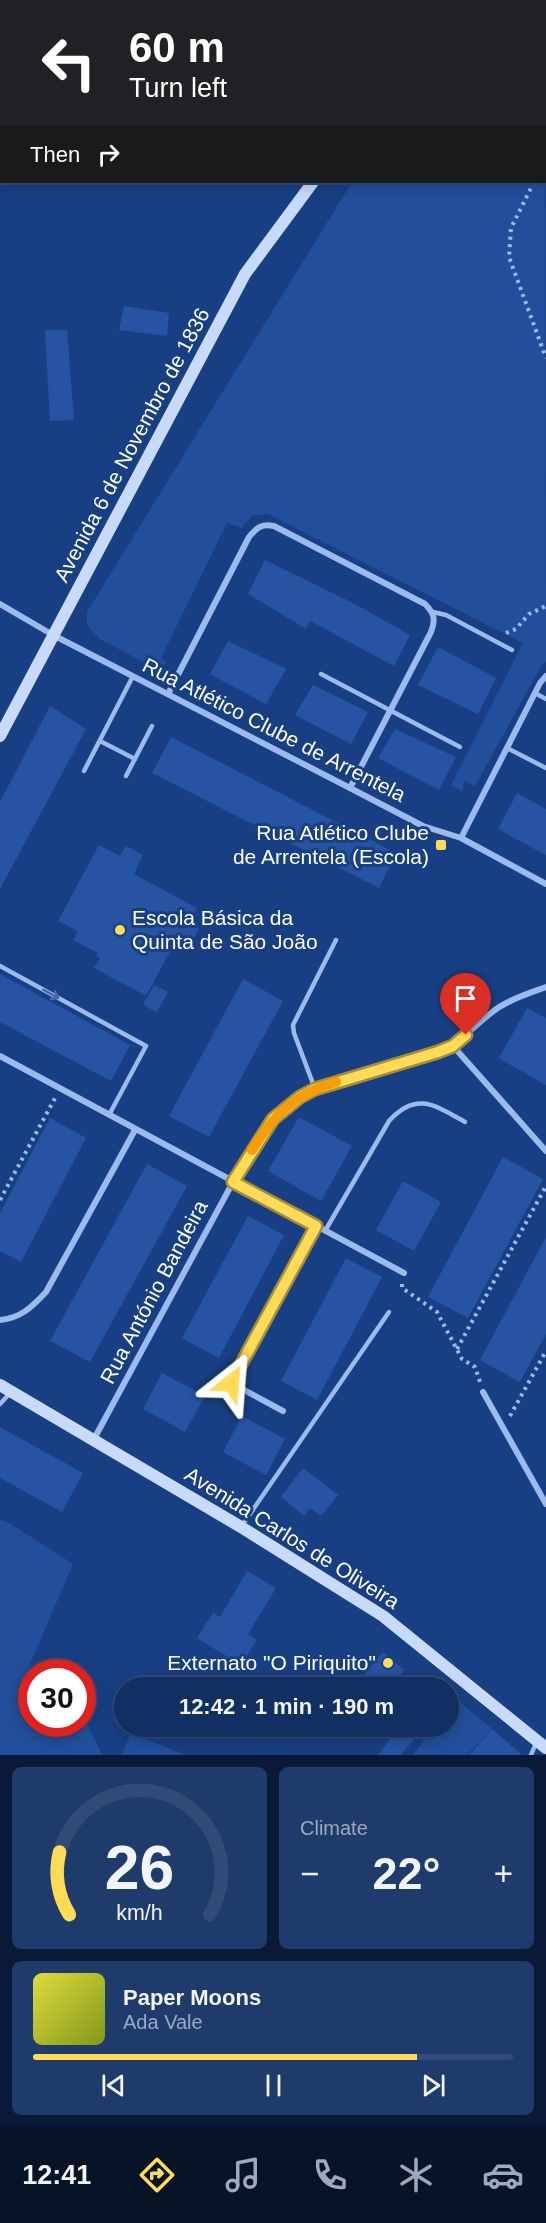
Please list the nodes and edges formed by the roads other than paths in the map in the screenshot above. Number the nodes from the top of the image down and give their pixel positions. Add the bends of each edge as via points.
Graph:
1 (312, 183) edge
2 (0, 604) edge
3 (433, 612) junction
4 (54, 635) junction
5 (512, 650) dead end
6 (321, 674) dead end
7 (133, 676) junction
8 (546, 676) edge
9 (535, 693) junction
10 (168, 694) junction
11 (546, 699) edge
12 (390, 711) junction
13 (152, 726) dead end
14 (0, 736) edge
15 (100, 741) junction
16 (460, 747) dead end
17 (507, 748) junction
18 (135, 759) junction
19 (546, 768) edge
20 (84, 771) dead end
21 (126, 776) dead end
22 (350, 788) junction
23 (461, 838) junction
24 (546, 884) edge
25 (336, 940) dead end
26 (0, 966) edge
27 (546, 987) edge
28 (453, 1046) junction
29 (0, 1056) edge
30 (315, 1089) junction
31 (109, 1115) junction
32 (465, 1122) dead end
33 (135, 1130) junction
34 (546, 1151) edge
35 (233, 1182) junction
36 (316, 1226) junction
37 (325, 1231) junction
38 (404, 1273) road end
39 (390, 1312) dead end
40 (0, 1320) edge
41 (6, 1388) edge
42 (483, 1392) road end
43 (0, 1404) edge
44 (283, 1411) dead end
45 (94, 1439) junction
46 (546, 1504) edge
47 (241, 1527) junction
48 (542, 1744) edge
49 (531, 1755) edge

1 - 4 street, Avenida 6 de Novembro de 1836 via 245,274
2 - 4 street, Rua Atlético Clube de Arrentela
3 - 5 lane
3 - 10 street via 425,604 265,524 249,537
3 - 12 street via 431,632
4 - 7 street, Rua Atlético Clube de Arrentela
4 - 14 street, Avenida 6 de Novembro de 1836
6 - 12 lane
7 - 10 street, Rua Atlético Clube de Arrentela
7 - 15 lane
8 - 9 street
9 - 11 lane
9 - 17 street
10 - 22 street, Rua Atlético Clube de Arrentela
12 - 16 lane
12 - 22 street
13 - 18 lane
15 - 18 lane
15 - 20 lane
17 - 19 lane
17 - 23 street
18 - 21 lane
22 - 23 street, Rua Atlético Clube de Arrentela via 423,826
23 - 24 street, Rua Atlético Clube de Arrentela
25 - 30 lane via 293,1025
26 -> 31 lane via 146,1046
27 - 28 street, Rua António Bandeira via 492,1012
28 - 30 street, Rua António Bandeira
28 - 34 street
29 - 31 street
30 - 35 street, Rua António Bandeira via 286,1106 273,1119
31 - 33 street
32 - 37 lane via 423,1103 410,1104 398,1111 388,1121
33 - 35 street
33 - 40 street via 46,1292 30,1309 12,1319
35 - 36 street
35 - 45 street, Rua António Bandeira
36 - 37 street
36 - 44 street via 231,1383
37 - 38 street
39 - 47 lane
41 - 43 lane
41 - 45 street, Avenida Carlos de Oliveira
42 - 46 street
45 - 47 street, Avenida Carlos de Oliveira
47 - 48 street, Avenida Carlos de Oliveira via 383,1616
48 - 49 lane

